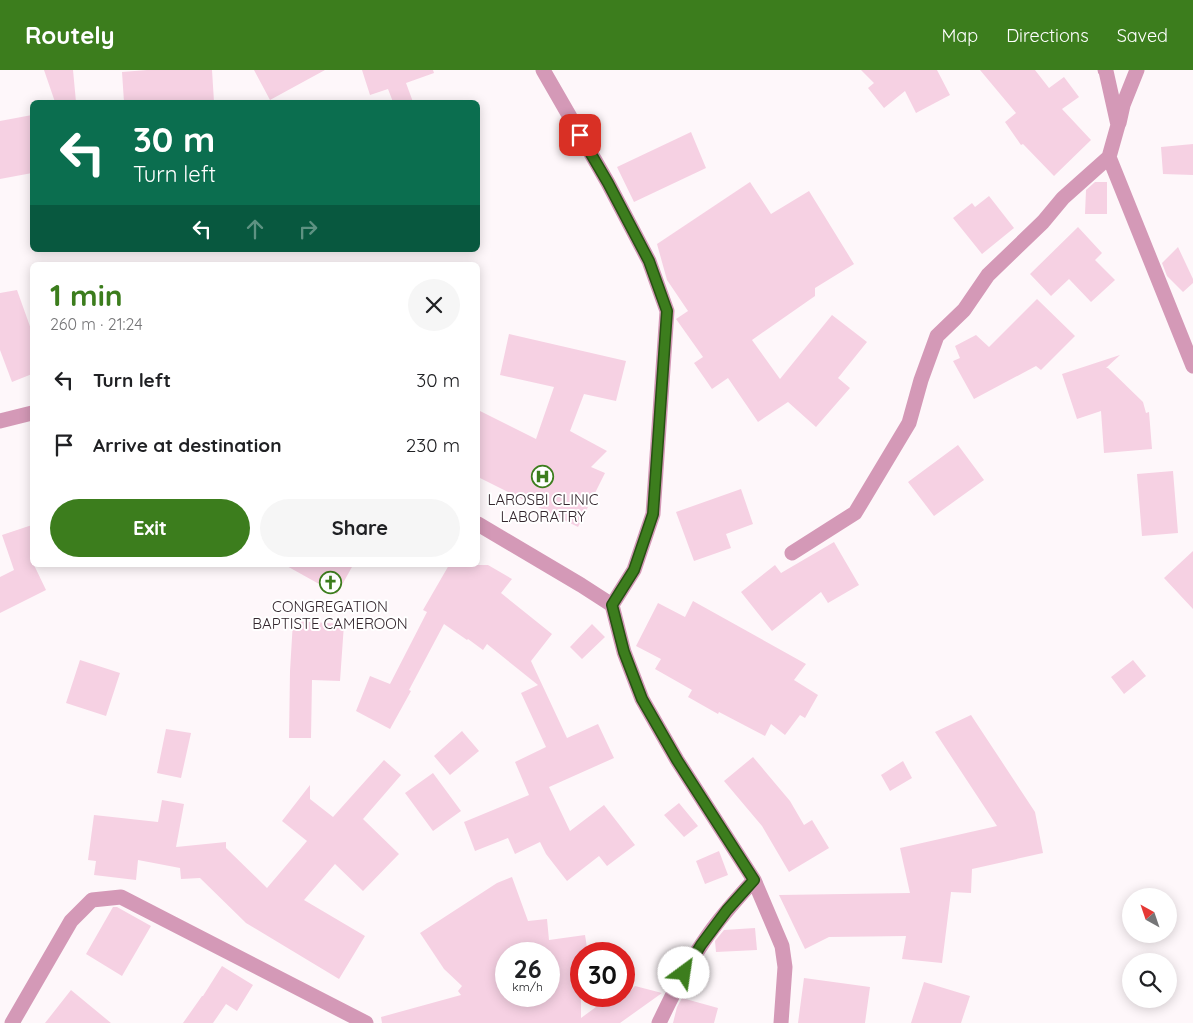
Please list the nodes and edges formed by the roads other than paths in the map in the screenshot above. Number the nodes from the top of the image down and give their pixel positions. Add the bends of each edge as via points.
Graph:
1 (543, 70) edge
2 (1105, 70) edge
3 (1137, 70) edge
4 (1118, 125) junction
5 (1109, 157) junction
6 (1193, 366) edge
7 (30, 414) edge
8 (0, 421) edge
9 (480, 525) edge
10 (792, 553) dead end
11 (612, 605) junction
12 (754, 880) junction
13 (12, 1023) edge
14 (366, 1023) edge
15 (660, 1023) edge
16 (781, 1023) edge

1 - 11 street via 649,261 667,311 653,514 634,570
2 - 4 street
3 - 4 street
4 - 5 street
5 - 6 street
5 - 10 street via 1063,198 988,275 964,310 937,336 909,423 855,513
7 - 8 street
9 - 11 street
11 - 12 street via 624,652 642,699
12 - 15 street via 701,945 676,987
12 - 16 street via 782,946 785,967
13 - 14 street via 71,921 92,900 121,897

